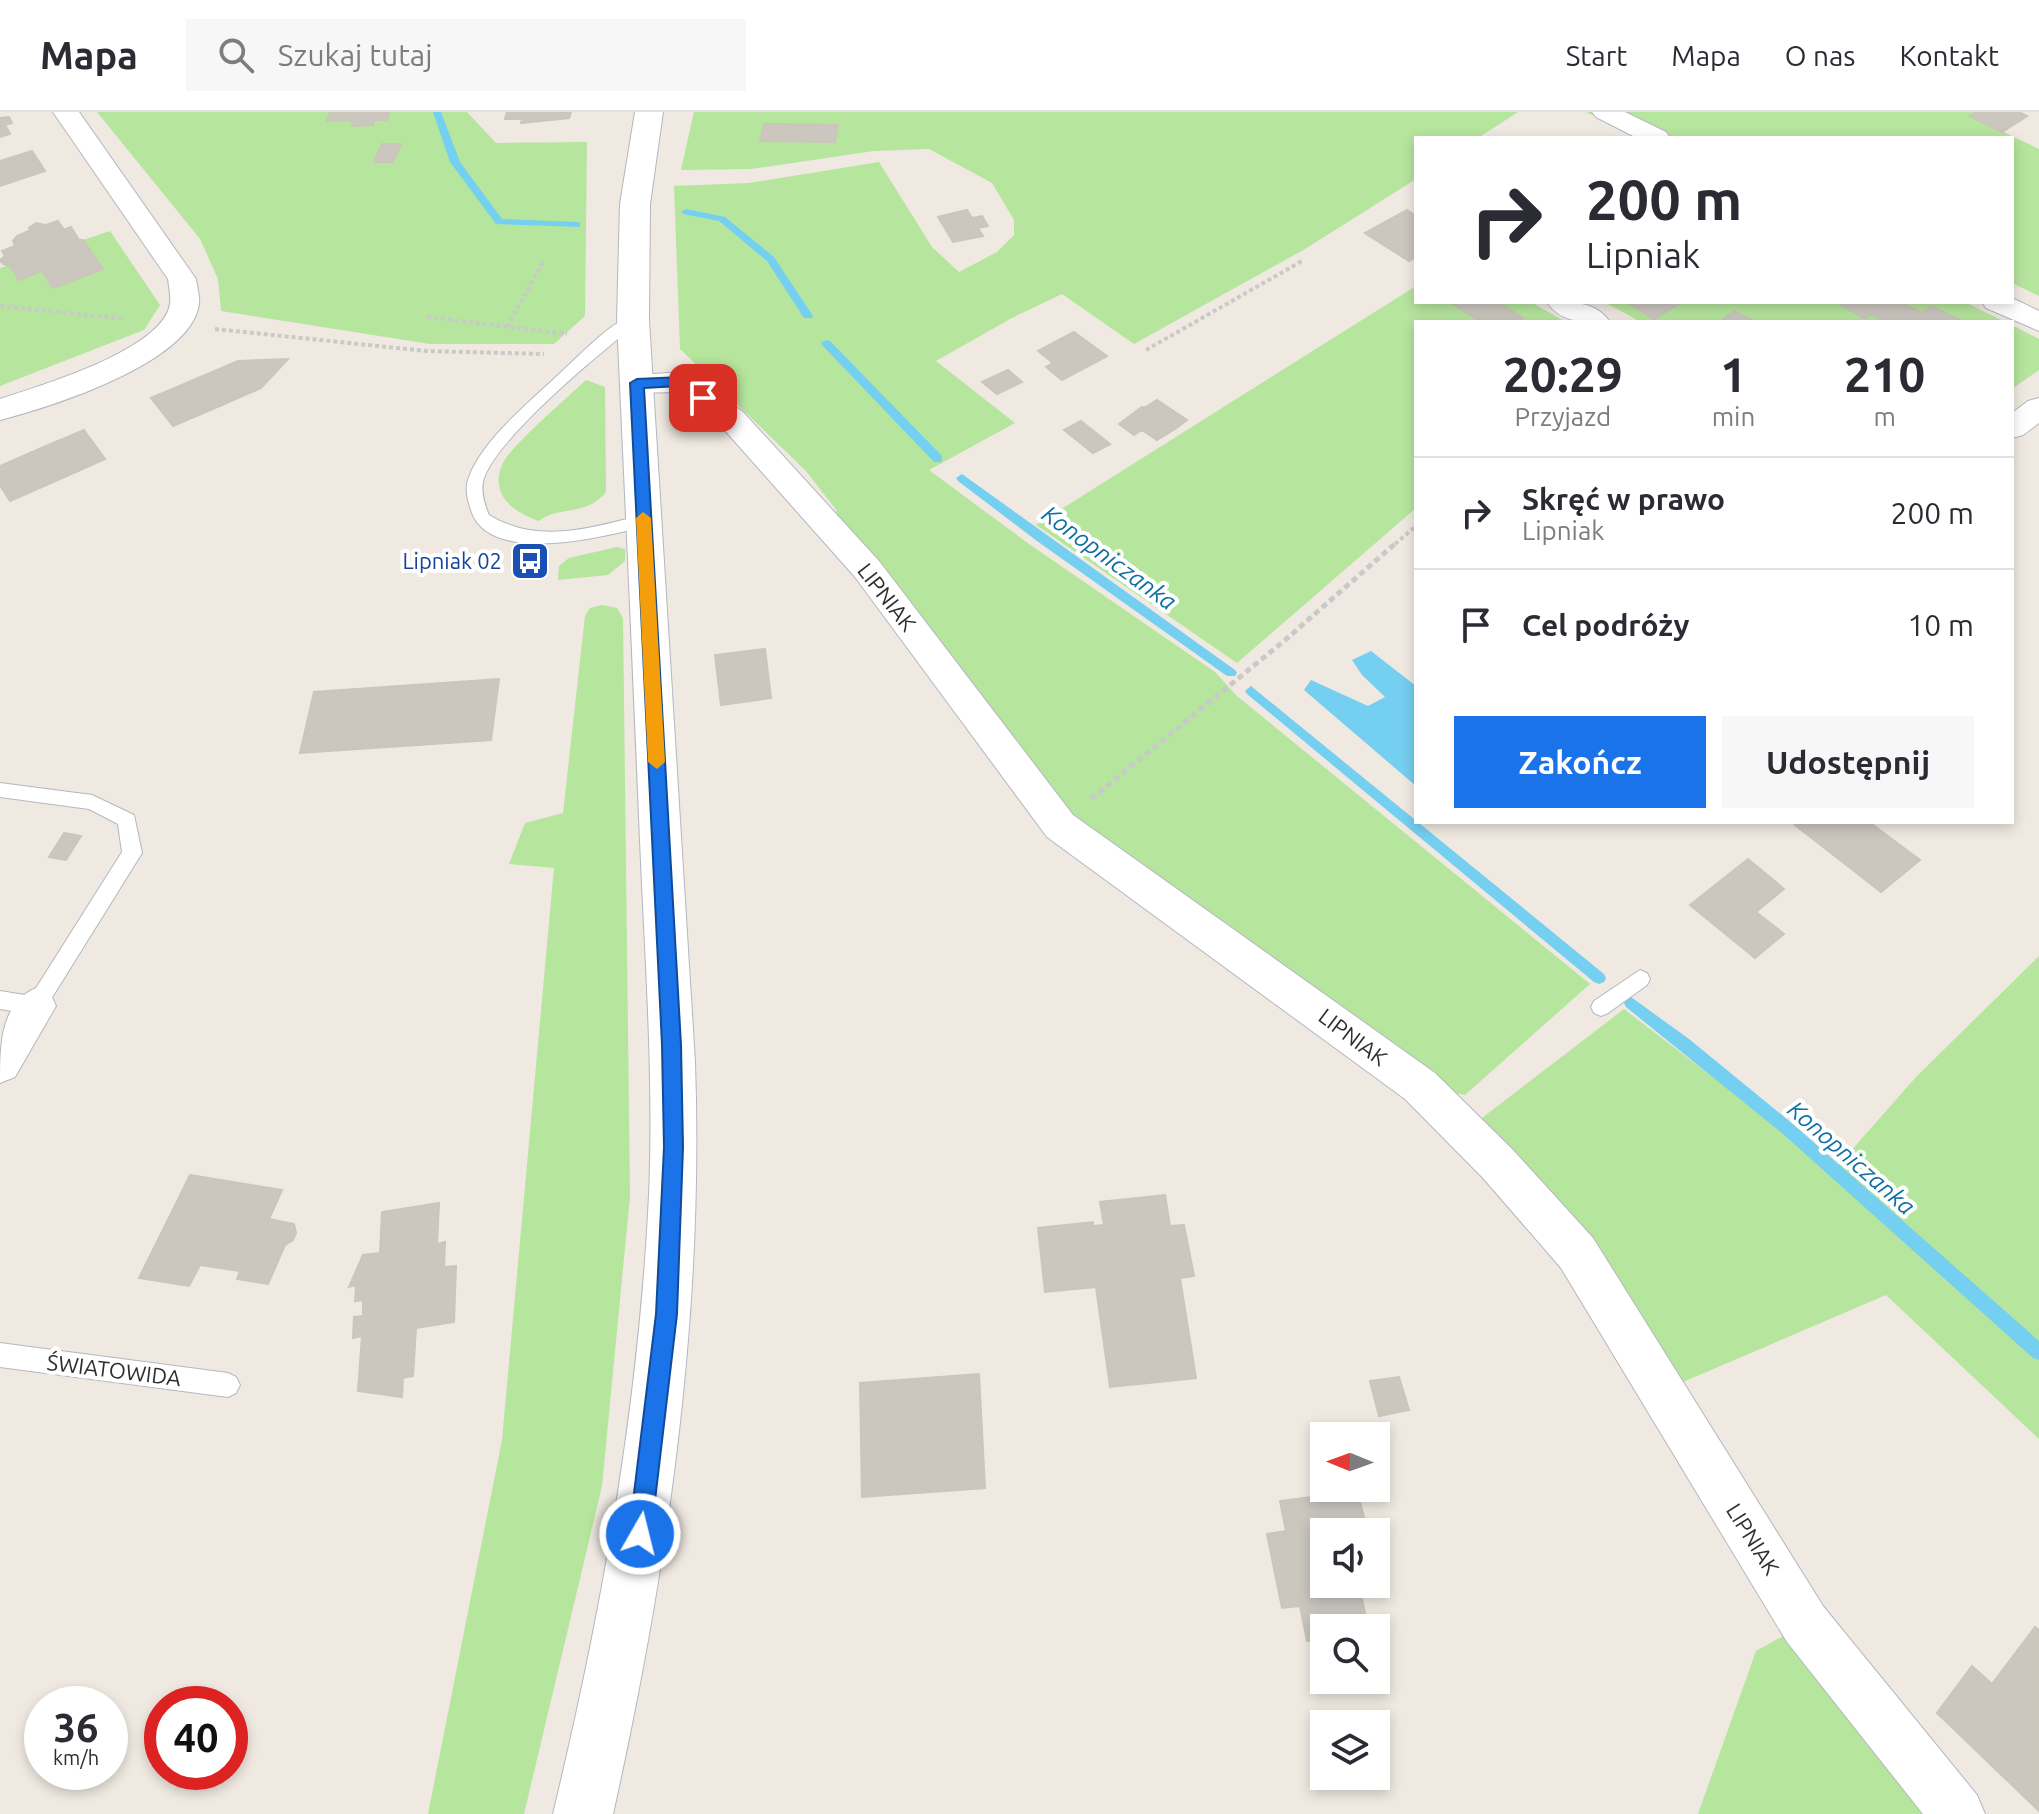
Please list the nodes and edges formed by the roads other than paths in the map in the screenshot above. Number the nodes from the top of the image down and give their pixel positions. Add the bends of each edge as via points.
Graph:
1 (66, 112) edge
2 (649, 112) edge
3 (1605, 112) edge
4 (1653, 136) edge
5 (1564, 304) edge
6 (2000, 304) edge
7 (633, 320) junction
8 (1592, 320) edge
9 (2039, 322) edge
10 (637, 383) junction
11 (2039, 408) edge
12 (0, 410) edge
13 (2014, 427) edge
14 (643, 521) junction
15 (0, 790) edge
16 (1640, 979) dead end
17 (18, 1003) edge
18 (1601, 1007) dead end
19 (0, 1064) edge
20 (0, 1355) edge
21 (228, 1385) dead end
22 (583, 1814) edge
23 (1958, 1814) edge

1 - 12 street via 182,279 186,306 168,335 140,356
2 - 7 street via 635,204
3 - 4 street
5 - 8 street
6 - 9 street
7 - 10 street
7 - 14 lane via 500,442 476,478 474,492 482,518 517,537 557,539
10 - 14 street
10 - 23 street, LIPNIAK via 682,382 732,419 867,569 1060,826 1420,1086 1498,1164 1577,1253 1805,1624
11 - 13 street
14 - 22 street via 671,1045 673,1207 662,1362 640,1534
15 - 17 lane via 92,802 127,820 132,853
16 - 18 lane
17 - 19 street
20 - 21 lane, ŚWIATOWIDA

